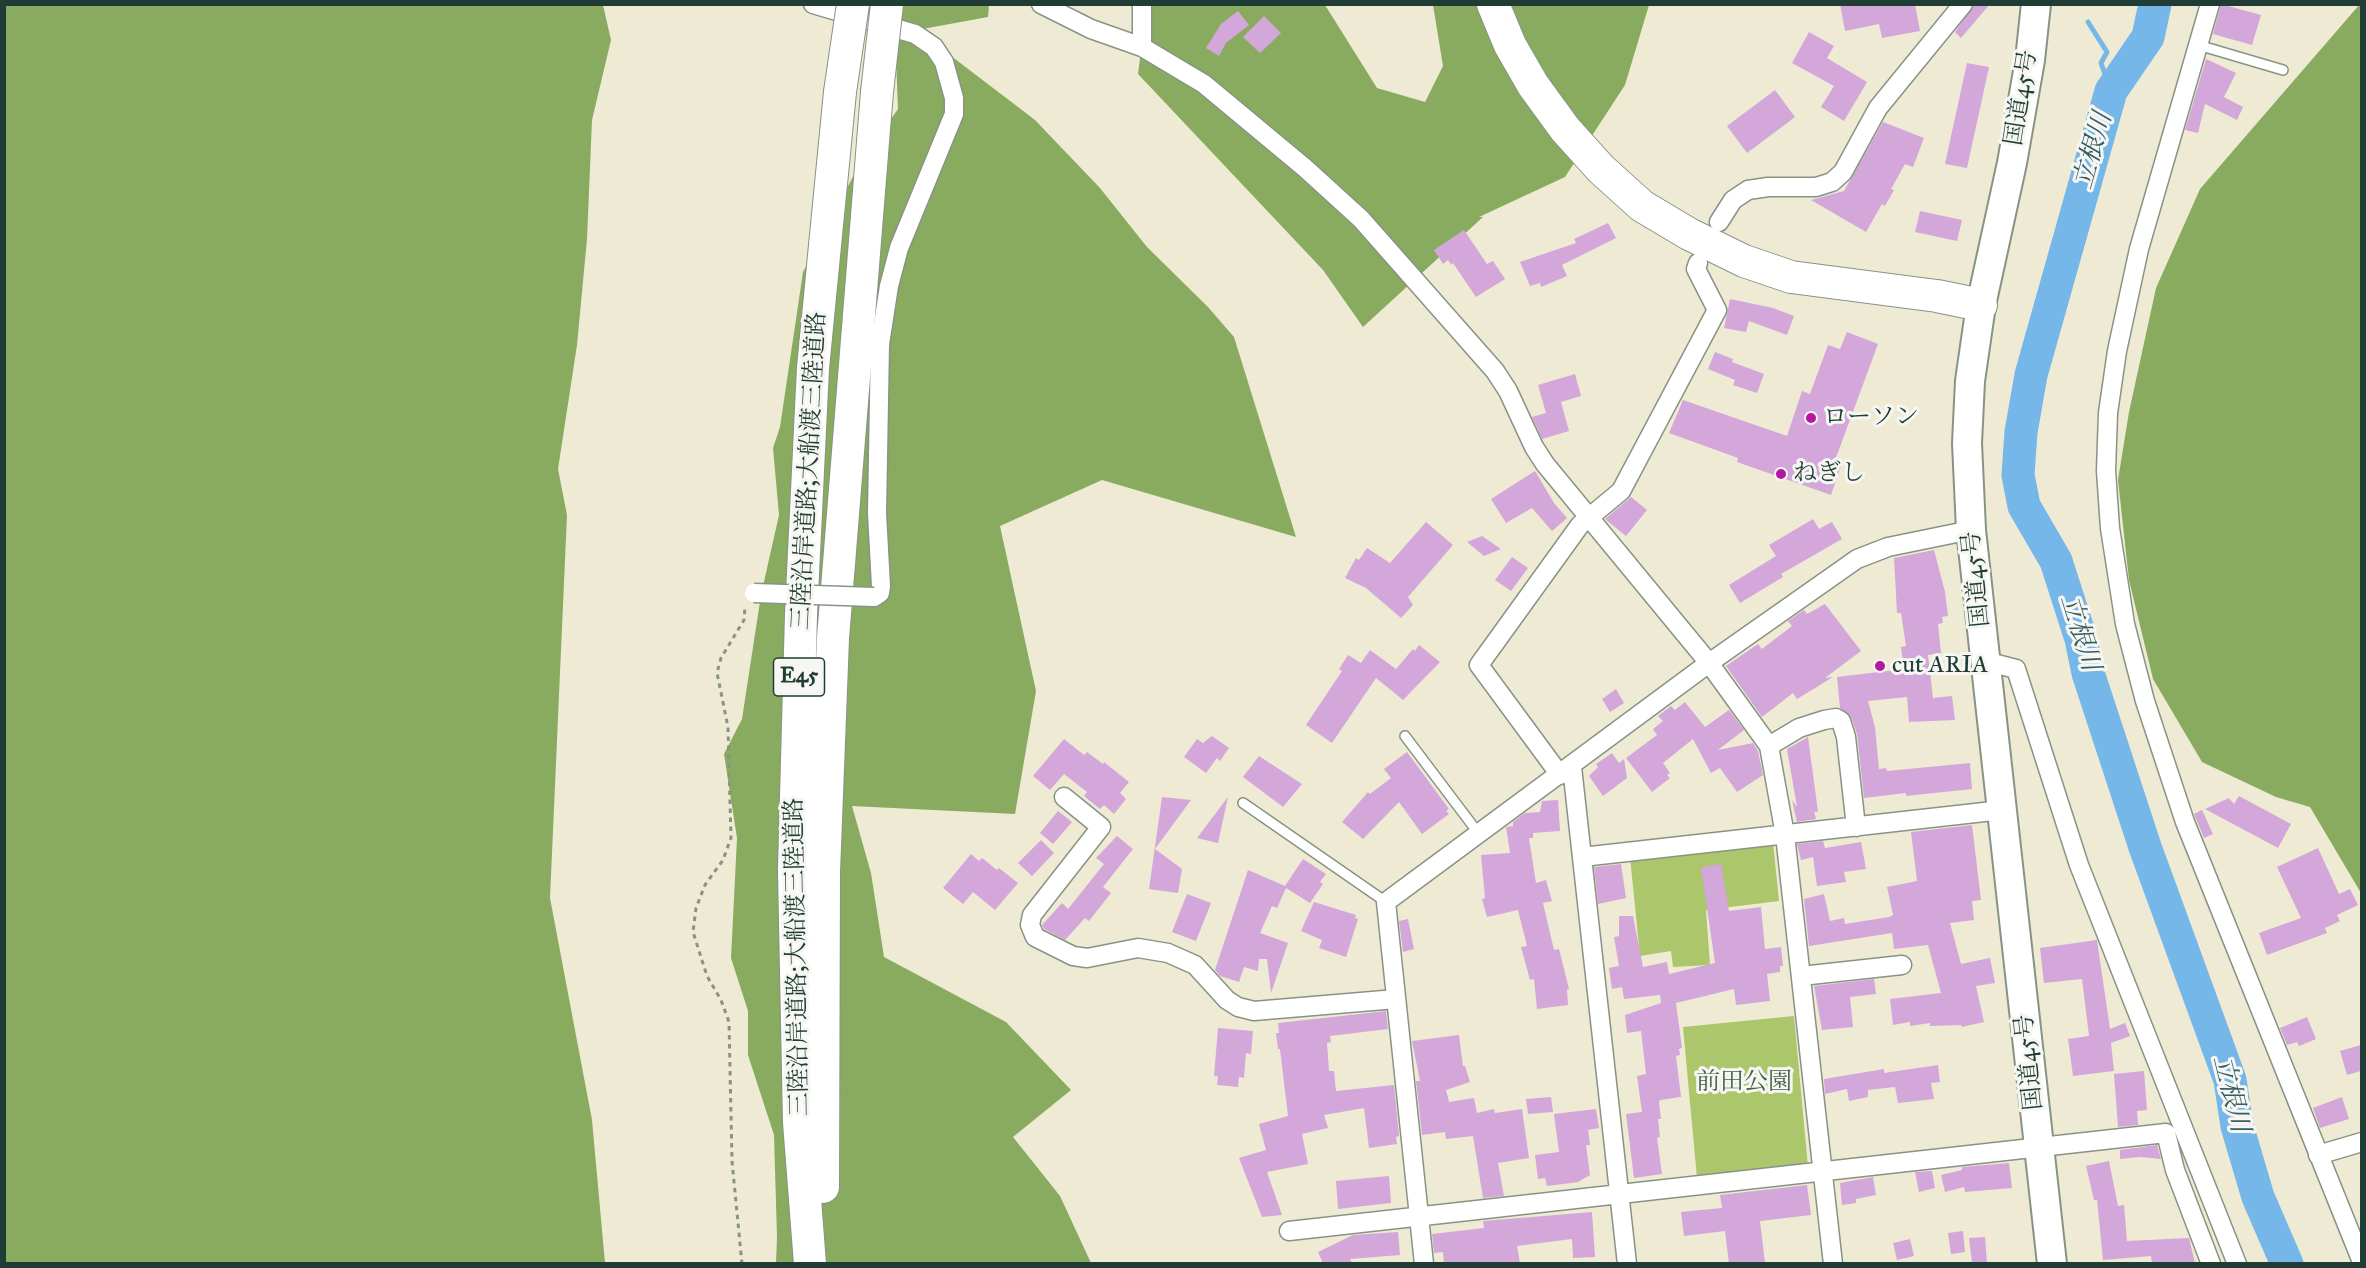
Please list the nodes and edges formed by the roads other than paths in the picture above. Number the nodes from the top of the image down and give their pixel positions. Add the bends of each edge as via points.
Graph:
1 (813, 4) edge
2 (853, 4) edge
3 (887, 4) edge
4 (1041, 4) edge
5 (1142, 4) edge
6 (1493, 4) edge
7 (1963, 4) edge
8 (2036, 4) edge
9 (2210, 4) edge
10 (2198, 45) junction
11 (1142, 47) junction
12 (2283, 70) dead end
13 (1719, 222) dead end
14 (1698, 263) dead end
15 (1981, 305) junction
16 (1588, 519) junction
17 (1971, 530) junction
18 (754, 593) road end
19 (1985, 661) junction
20 (1709, 663) junction
21 (1405, 736) dead end
22 (1769, 746) junction
23 (1566, 771) junction
24 (1064, 797) dead end
25 (1243, 803) dead end
26 (2002, 810) junction
27 (1856, 827) junction
28 (1479, 834) junction
29 (1785, 835) junction
30 (1582, 857) junction
31 (1386, 902) junction
32 (1902, 966) dead end
33 (1802, 976) junction
34 (1396, 999) junction
35 (2361, 1142) edge
36 (2039, 1147) junction
37 (2318, 1155) junction
38 (1824, 1171) junction
39 (1619, 1194) junction
40 (1419, 1217) junction
41 (1289, 1231) dead end
42 (2361, 1262) edge
43 (810, 1263) edge
44 (822, 1263) edge
45 (1424, 1263) edge
46 (1627, 1263) edge
47 (1833, 1263) edge
48 (2052, 1263) edge
49 (2211, 1263) edge
50 (2237, 1263) edge

1 - 18 street, bridge via 915,34 934,47 944,62 954,98 954,114 899,248 880,344 876,513 880,593 874,597
2 - 43 highway, 三陸沿岸道路;大船渡三陸道路 / E45, bridge via 840,92 813,368 801,615 794,870 799,1122
3 - 44 highway, 三陸沿岸道路;大船渡三陸道路 / E45, bridge via 833,638 824,872
4 - 11 street via 1091,29
5 - 11 street
6 - 15 highway via 1533,85 1565,129 1642,206 1744,261 1791,277
7 - 13 street via 1878,108 1843,172 1832,182 1816,187 1748,190 1733,200
8 - 15 highway, 国道45号 via 2014,152
9 - 10 street
10 - 12 lane
10 - 37 street via 2139,249 2117,351 2108,413 2106,471 2110,528 2126,624 2148,712 2186,822
11 - 16 street via 1204,84 1361,219 1495,371 1534,447
14 - 16 street via 1696,269 1717,310 1621,491
15 - 17 highway, 国道45号 via 1970,381 1967,443
16 - 20 street
16 - 23 street via 1479,665
17 - 19 highway, 国道45号
17 - 20 street via 1871,552
19 - 26 highway, 国道45号
19 - 50 street via 2016,669 2079,865
20 - 22 street
20 - 23 street
21 - 28 lane
22 - 27 street via 1799,728 1824,720 1840,721 1846,737
22 - 29 street
23 - 28 street
23 - 30 street
24 - 34 street via 1101,827 1032,915 1030,925 1035,937 1073,956 1087,958 1138,948 1168,953 1195,965 1227,1000 1254,1011
25 - 31 lane
26 - 27 street
26 - 36 highway, 国道45号
27 - 29 street
28 - 31 street
29 - 30 street
29 - 33 street
30 - 39 street
31 - 34 street
32 - 33 street
33 - 38 street
34 - 40 street
35 - 37 street
36 - 38 street
36 - 48 highway, 国道45号
36 - 49 street via 2166,1133 2175,1170
37 - 42 street
38 - 39 street
38 - 47 street
39 - 40 street
39 - 46 street
40 - 41 street
40 - 45 street

